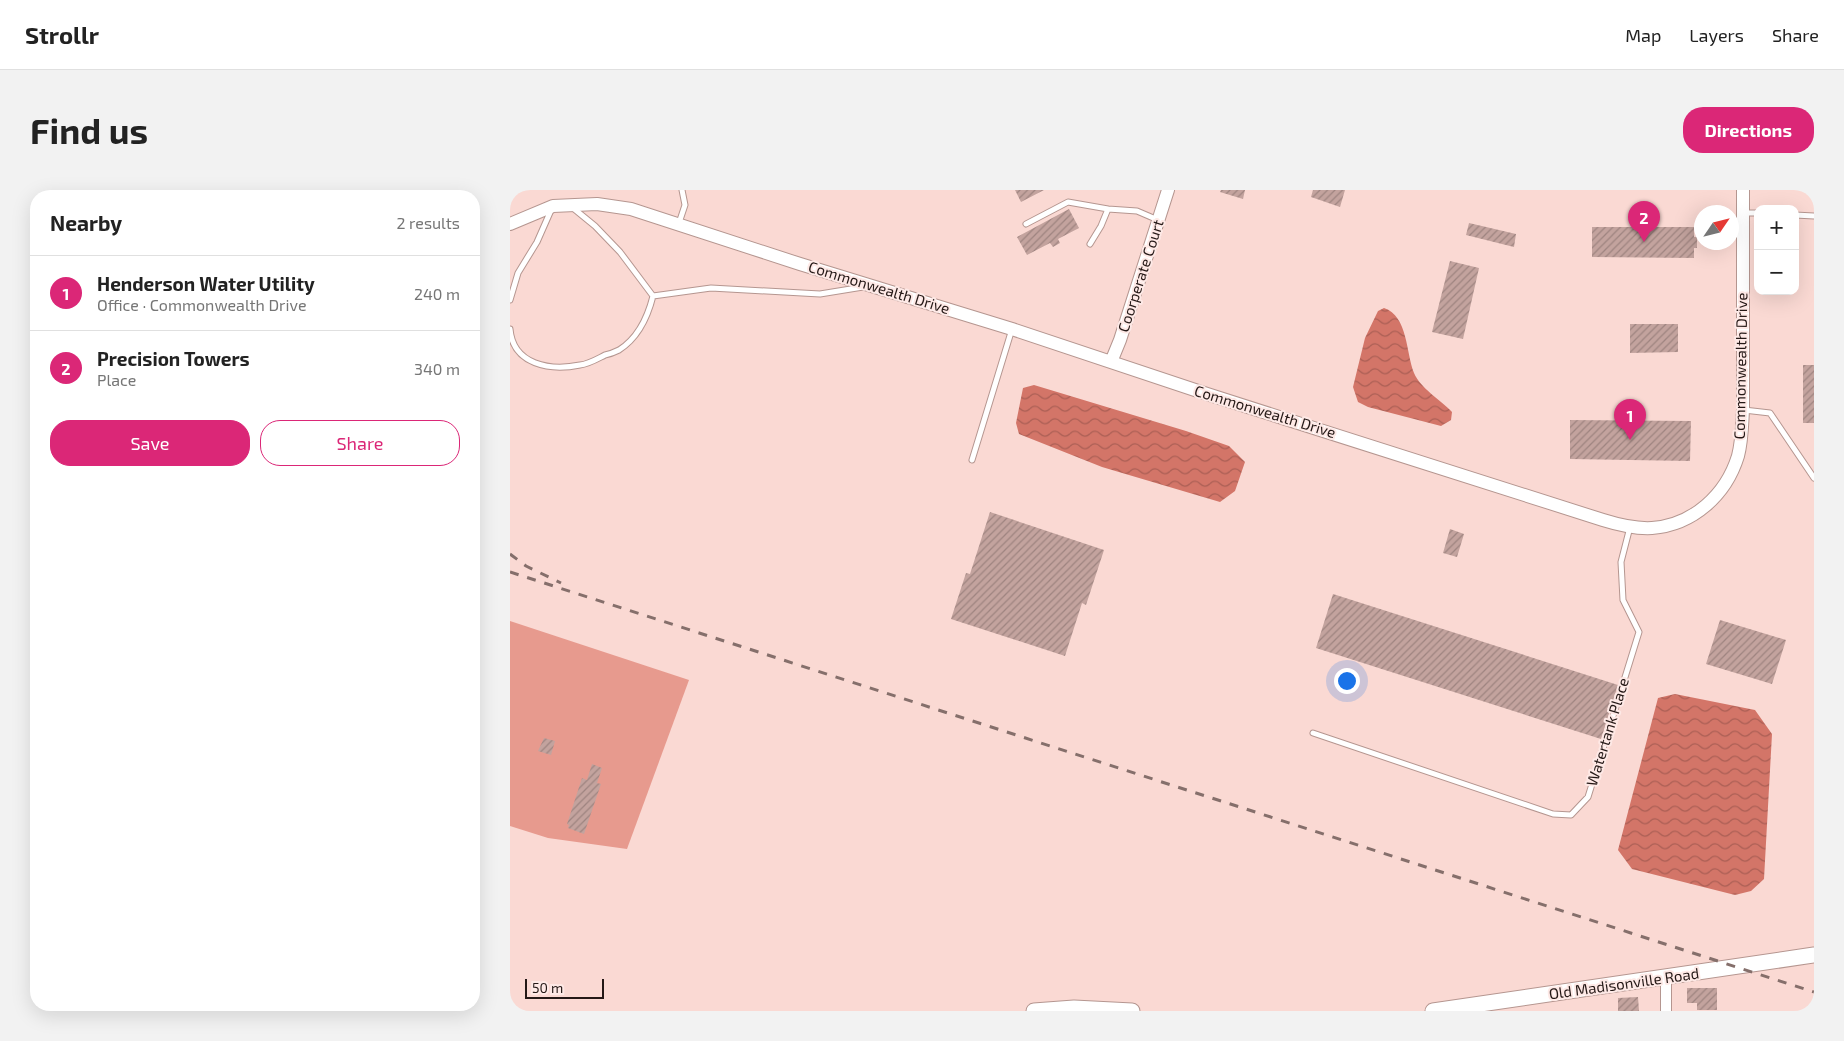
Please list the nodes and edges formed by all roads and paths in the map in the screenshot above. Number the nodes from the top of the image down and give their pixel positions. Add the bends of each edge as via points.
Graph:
1 (682, 190) edge
2 (1168, 190) edge
3 (1743, 190) edge
4 (570, 205) junction
5 (553, 206) junction
6 (1108, 209) junction
7 (1743, 213) junction
8 (1754, 213) edge
9 (1799, 215) edge
10 (1814, 216) edge
11 (1159, 220) junction
12 (679, 223) junction
13 (510, 224) edge
14 (1026, 224) dead end
15 (1090, 244) dead end
16 (874, 286) junction
17 (653, 296) junction
18 (510, 300) edge
19 (510, 329) edge
20 (1012, 329) junction
21 (1111, 362) junction
22 (1743, 410) junction
23 (972, 460) dead end
24 (1814, 478) edge
25 (1630, 527) junction
26 (1313, 733) dead end
27 (1814, 955) edge
28 (1666, 978) junction
29 (1518, 1005) edge
30 (1034, 1011) edge
31 (1132, 1011) edge
32 (1433, 1011) edge
33 (1666, 1011) edge

1 - 12 lane via 685,205
2 - 11 street, Coorperate Court
3 - 7 street, Commonwealth Drive
4 - 5 street, Commonwealth Drive
4 - 12 street, Commonwealth Drive via 597,204 631,209
4 - 17 lane via 620,252
5 - 13 street, Commonwealth Drive
5 - 18 lane via 518,274
6 - 11 lane via 1136,212
6 - 14 lane via 1068,202
6 - 15 lane
7 - 8 lane
7 - 22 street, Commonwealth Drive
9 - 10 lane
11 - 21 street, Coorperate Court
12 - 16 street, Commonwealth Drive
16 - 17 lane via 820,294 711,288
16 - 20 street, Commonwealth Drive
17 - 19 lane via 638,331 620,350 581,365 545,367 520,356
20 - 21 street, Commonwealth Drive
20 - 23 lane
21 - 25 street, Commonwealth Drive
22 - 24 lane via 1770,413
22 - 25 street, Commonwealth Drive via 1738,456 1726,483 1707,506 1682,521 1652,528
25 - 26 lane, Watertank Place via 1621,562 1623,600 1638,632 1588,797 1571,815 1553,814
27 - 28 main road, Old Madisonville Road
28 - 29 main road, Old Madisonville Road
28 - 33 street
29 - 32 main road, Old Madisonville Road
30 - 31 main road via 1074,1008

